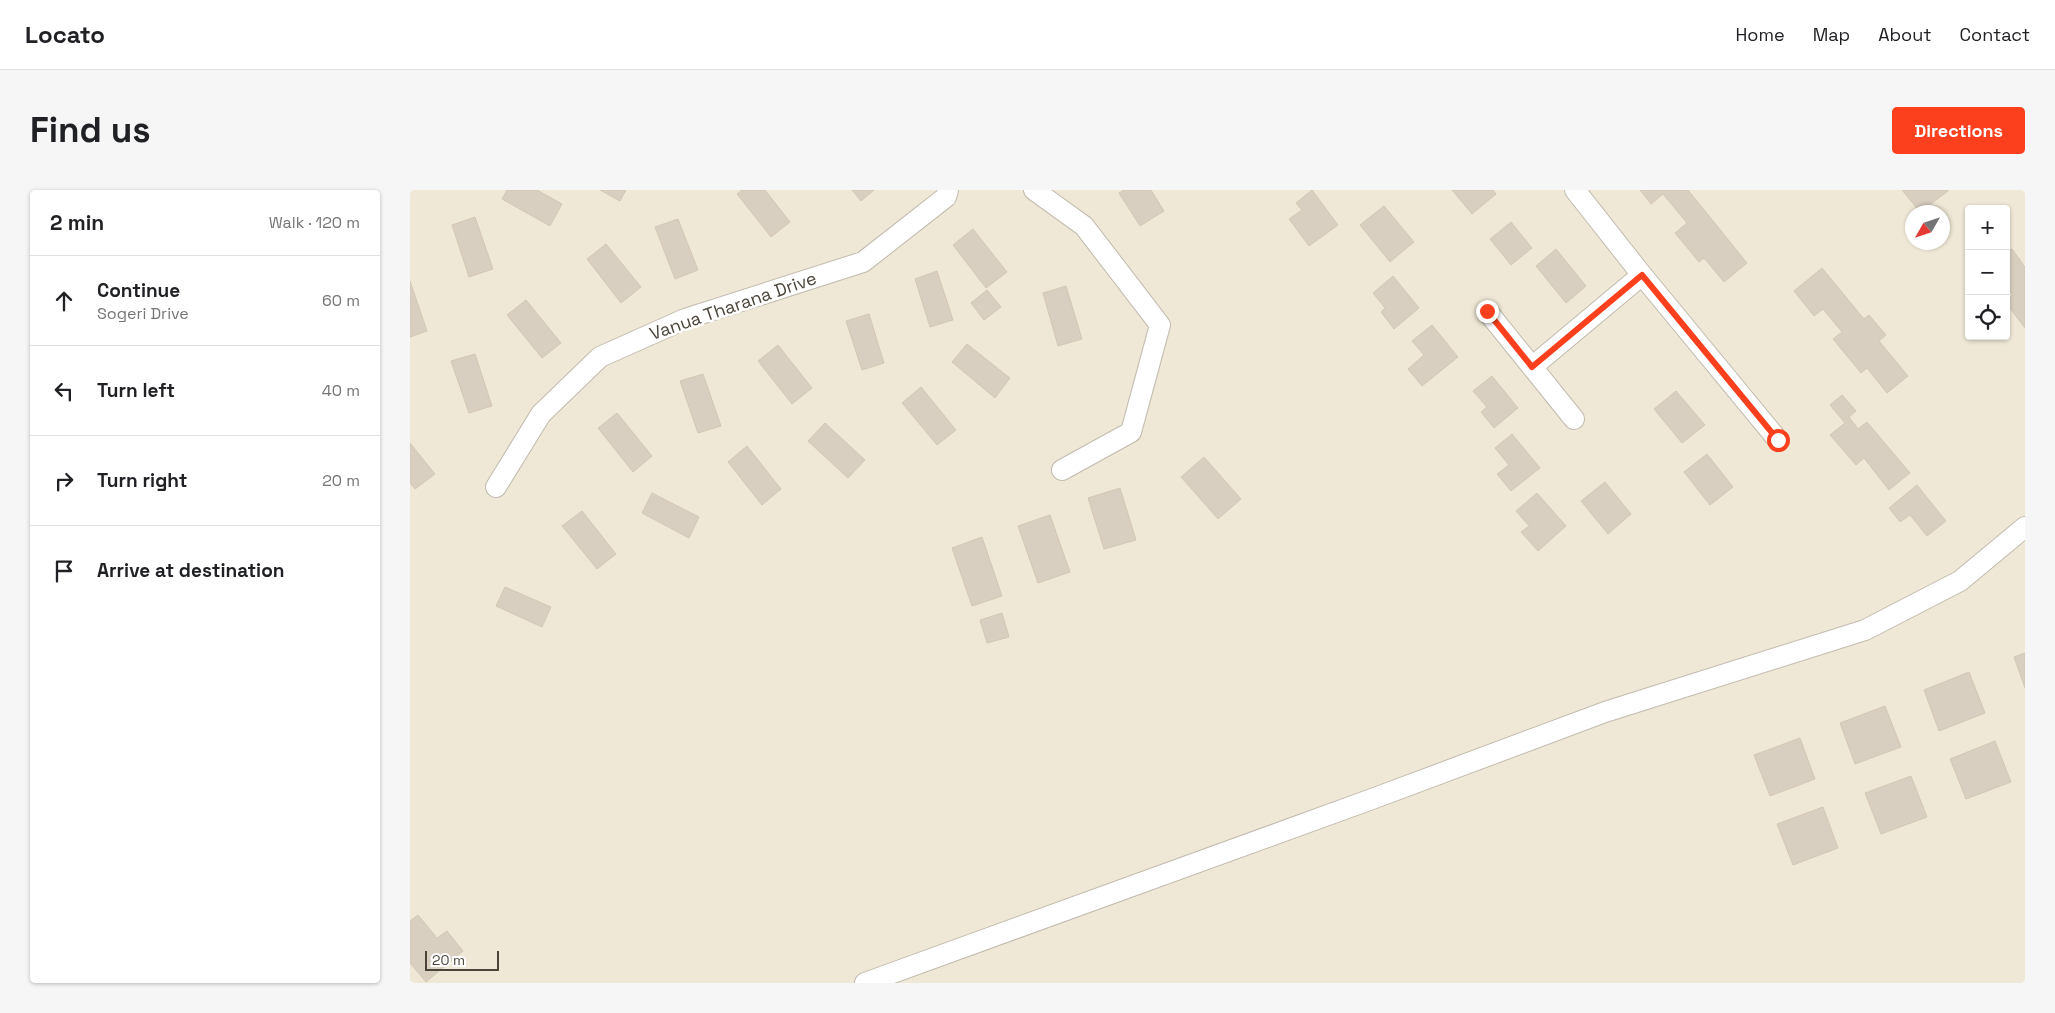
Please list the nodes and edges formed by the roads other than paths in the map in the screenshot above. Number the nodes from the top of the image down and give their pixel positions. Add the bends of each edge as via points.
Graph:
1 (948, 190) edge
2 (1034, 190) edge
3 (1575, 190) edge
4 (1642, 275) junction
5 (1487, 311) dead end
6 (1532, 367) junction
7 (1574, 418) dead end
8 (1778, 440) dead end
9 (1062, 470) dead end
10 (496, 487) dead end
11 (2025, 527) edge
12 (865, 983) edge

1 - 10 street, Vanua Tharana Drive via 946,197 862,262 685,319 600,357 540,414
2 - 9 street via 1084,226 1160,325 1131,432
3 - 4 street
4 - 6 street
4 - 8 street
5 - 6 street
6 - 7 street
11 - 12 street via 1960,581 1865,630 1605,712 1372,800

